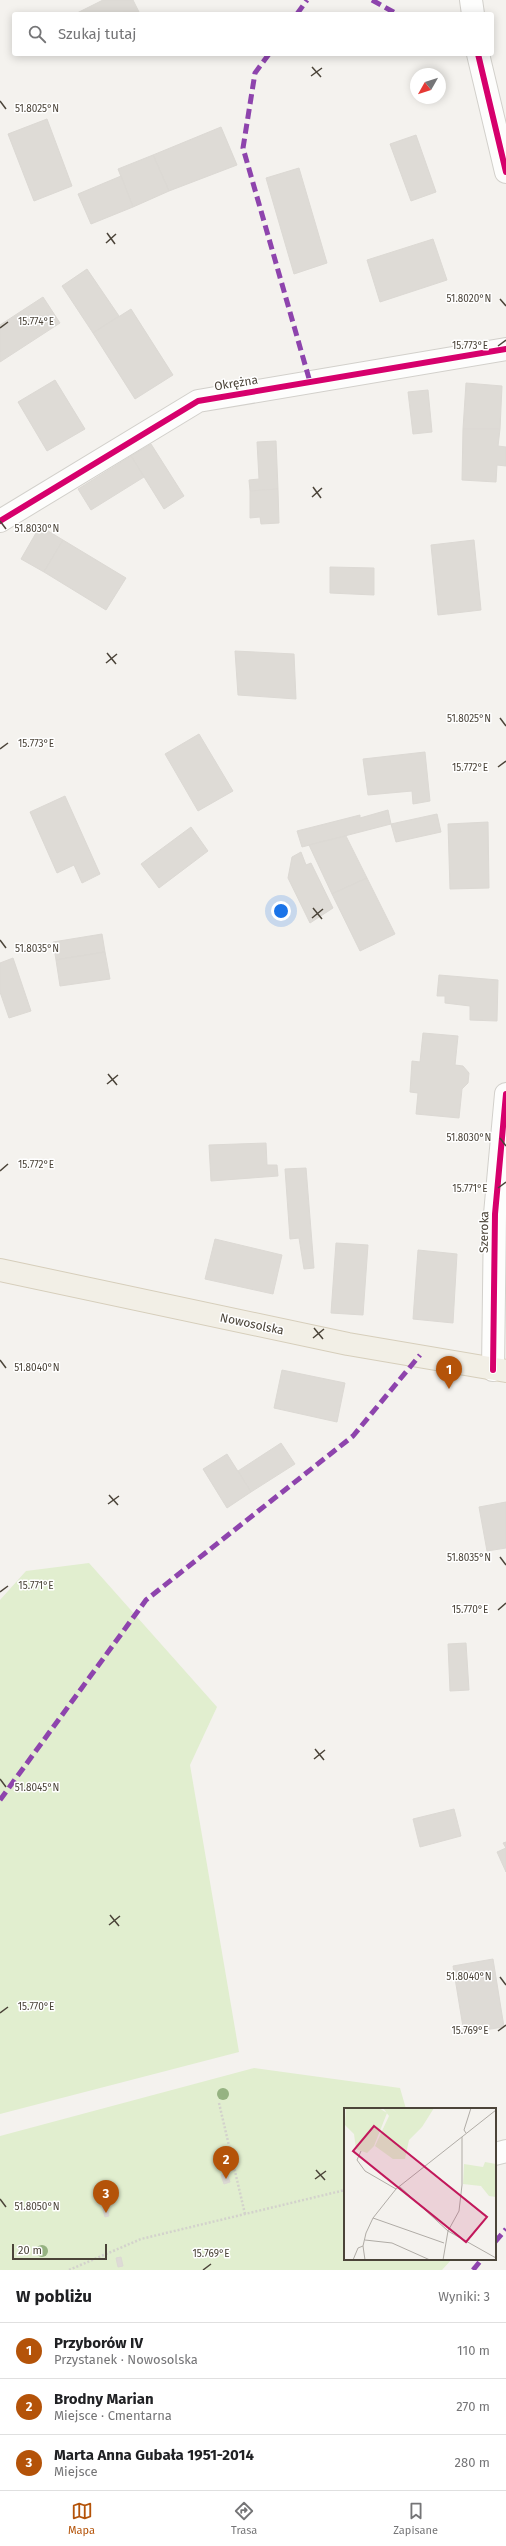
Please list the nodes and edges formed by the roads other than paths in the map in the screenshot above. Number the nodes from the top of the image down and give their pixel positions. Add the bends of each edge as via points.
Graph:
1 (471, 0) edge
2 (473, 12) edge
3 (478, 56) edge
4 (506, 172) edge
5 (506, 349) edge
6 (0, 521) edge
7 (506, 1094) edge
8 (0, 1270) edge
9 (499, 1370) edge
10 (506, 2151) edge
11 (496, 2154) edge

1 - 2 street
3 - 4 street
5 - 6 street, Okrężna via 198,401
7 - 9 street, Szeroka via 495,1214
8 - 9 main road, Nowosolska via 348,1344
10 - 11 street

